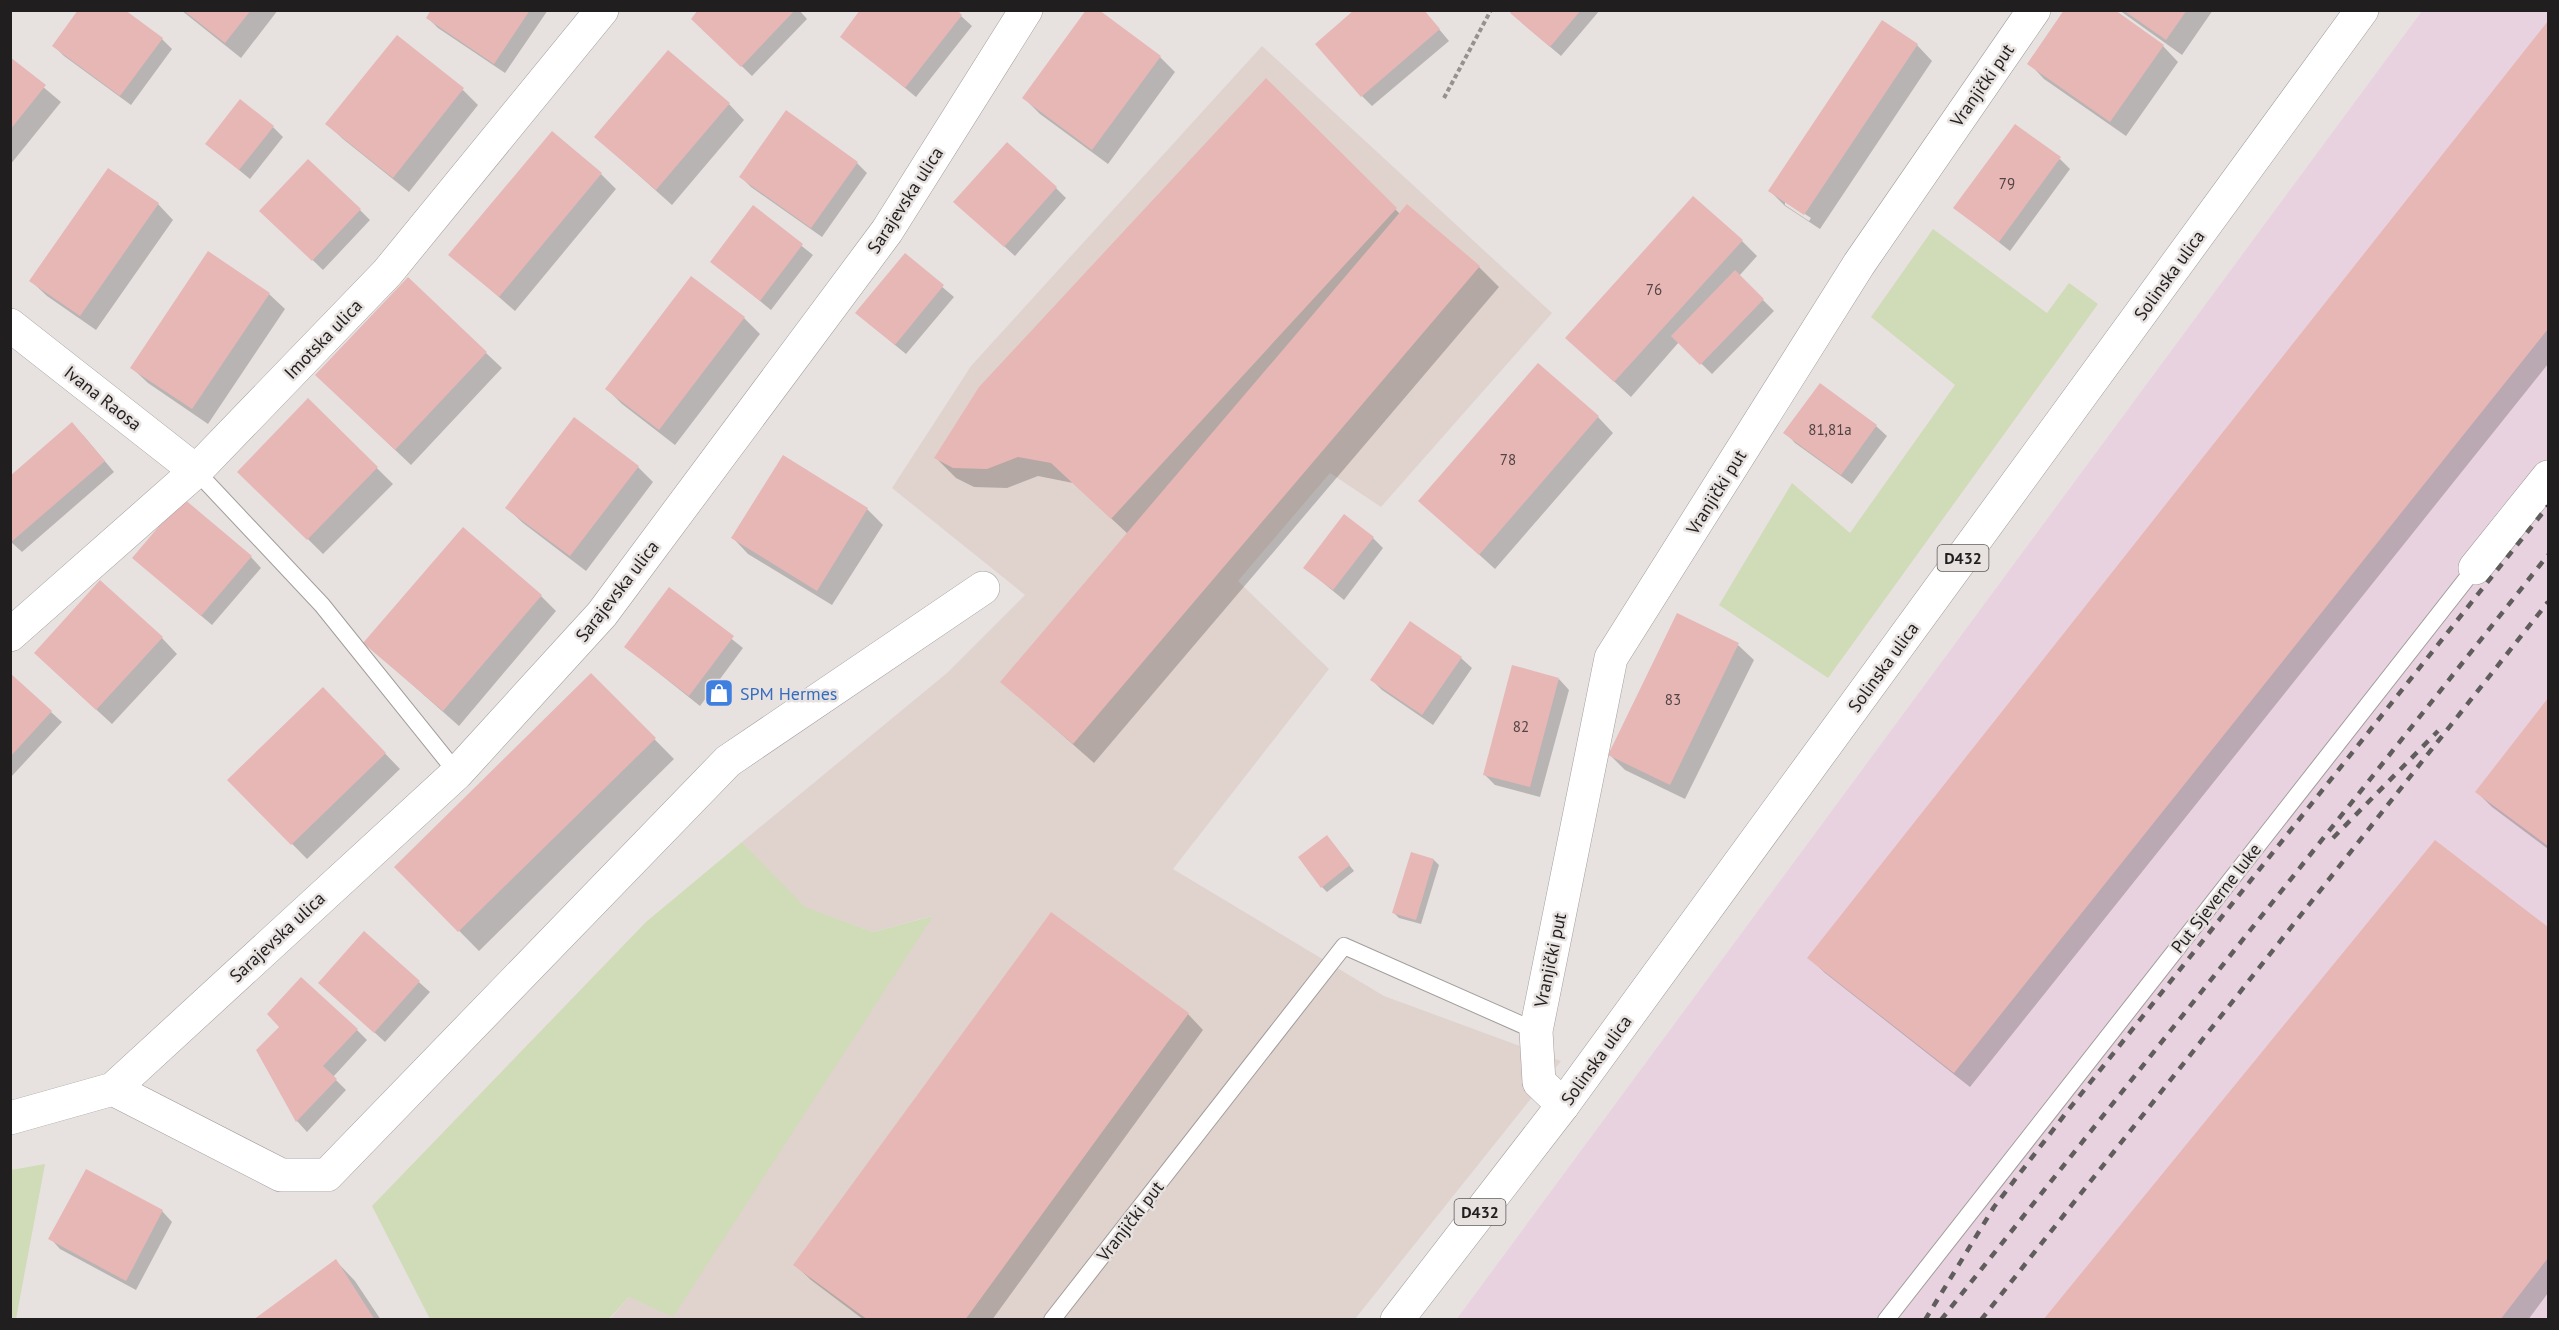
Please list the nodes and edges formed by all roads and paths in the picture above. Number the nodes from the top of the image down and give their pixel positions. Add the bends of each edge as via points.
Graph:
1 (602, 10) edge
2 (1026, 10) edge
3 (1491, 10) edge
4 (2034, 10) edge
5 (2362, 10) edge
6 (1444, 98) dead end
7 (10, 325) edge
8 (196, 471) junction
9 (2548, 477) edge
10 (2475, 568) joint
11 (983, 588) dead end
12 (10, 635) edge
13 (458, 773) junction
14 (1536, 1031) junction
15 (113, 1089) junction
16 (1563, 1105) junction
17 (10, 1118) edge
18 (1052, 1320) edge
19 (1397, 1320) edge
20 (1886, 1320) edge

1 - 8 street, Imotska ulica via 387,273
2 - 13 street, Sarajevska ulica via 886,231 602,614
3 - 6 path
4 - 14 street, Vranjički put via 1859,264 1611,658
5 - 16 street, Solinska ulica / D432
7 - 8 street, Ivana Raosa
8 - 12 street, Imotska ulica
8 - 13 lane via 322,605
9 - 10 street, Put Sjeverne luke
10 - 20 lane, Put Sjeverne luke
11 - 15 street via 728,761 327,1175 280,1175
13 - 15 street, Sarajevska ulica
14 - 16 street, Vranjički put via 1539,1082
14 - 18 lane, Vranjički put via 1344,946
15 - 17 street, Sarajevska ulica
16 - 19 street, Solinska ulica / D432

